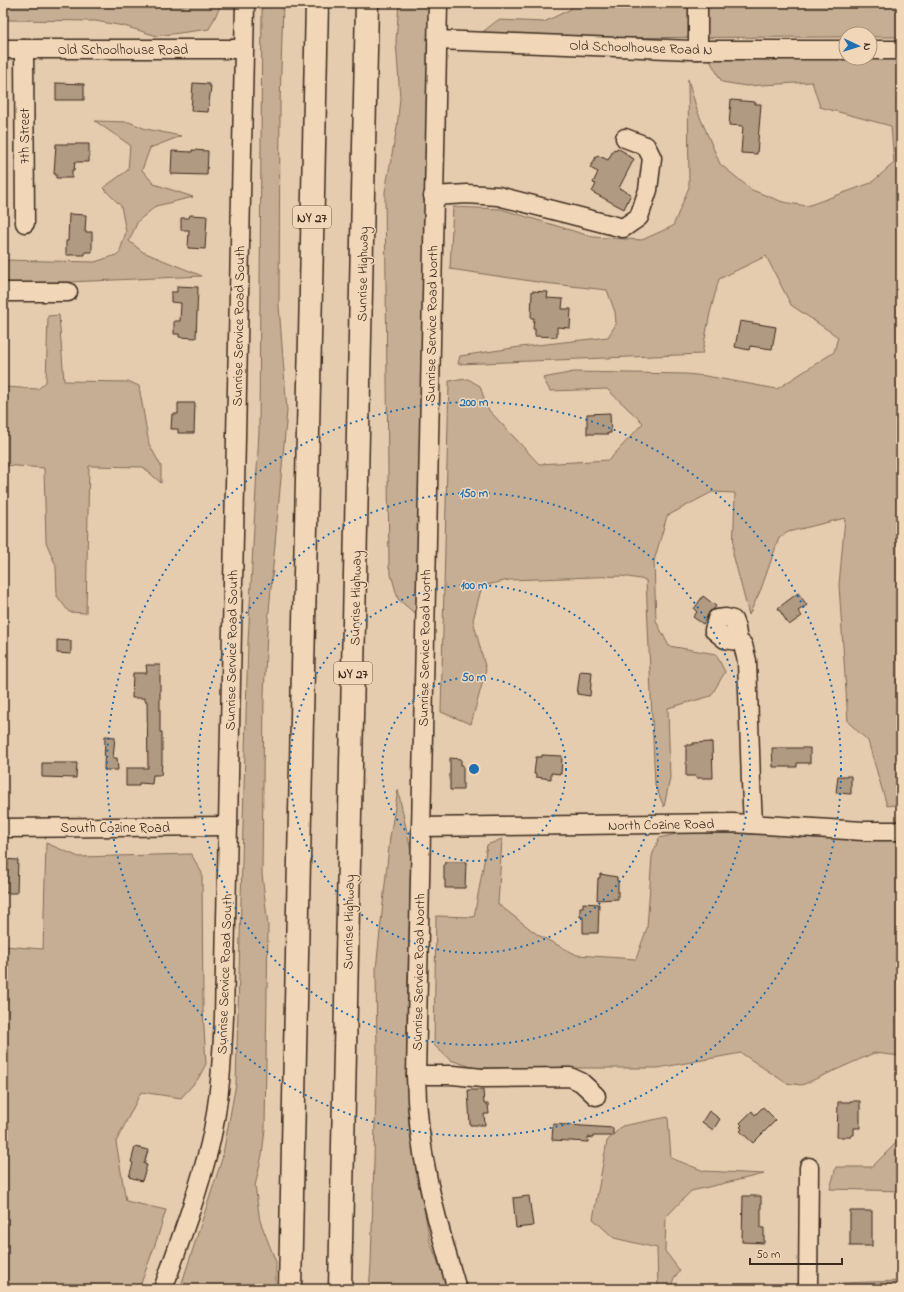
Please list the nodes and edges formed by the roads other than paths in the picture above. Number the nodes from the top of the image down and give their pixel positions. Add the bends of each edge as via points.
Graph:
1 (244, 3) edge
2 (315, 3) edge
3 (367, 3) edge
4 (438, 3) edge
5 (698, 3) edge
6 (437, 40) junction
7 (3, 49) edge
8 (24, 49) junction
9 (244, 49) junction
10 (698, 50) junction
11 (838, 50) edge
12 (878, 50) edge
13 (901, 50) edge
14 (625, 138) dead end
15 (433, 196) junction
16 (25, 223) dead end
17 (3, 292) edge
18 (68, 292) dead end
19 (738, 641) dead end
20 (754, 824) junction
21 (228, 826) junction
22 (421, 827) junction
23 (3, 828) edge
24 (901, 831) edge
25 (416, 1075) junction
26 (596, 1096) dead end
27 (809, 1167) dead end
28 (164, 1289) edge
29 (290, 1289) edge
30 (340, 1289) edge
31 (457, 1289) edge
32 (808, 1289) edge

1 - 9 street, Sunrise Service Road South
2 - 29 highway, NY 27
3 - 30 highway, Sunrise Highway / NY 27
4 - 6 street, Sunrise Service Road North
5 - 10 street
6 - 10 street, Old Schoolhouse Road N
6 - 15 street, Sunrise Service Road North
7 - 8 street, Old Schoolhouse Road
8 - 9 street, Old Schoolhouse Road
8 - 16 street, 7th Street
9 - 21 street, Sunrise Service Road South
10 - 11 street, Old Schoolhouse Road N
12 - 13 street
14 - 15 street via 646,146 652,158 648,190 639,217 623,228 498,196
15 - 22 street, Sunrise Service Road North
17 - 18 street
19 - 20 street via 743,645 747,661
20 - 22 street, North Cozine Road
20 - 24 street, North Cozine Road
21 - 23 street, South Cozine Road
21 - 28 street, Sunrise Service Road South via 224,1023 217,1103 210,1143
22 - 25 street, Sunrise Service Road North
25 - 26 street via 570,1078 581,1082
25 - 31 street, Sunrise Service Road North via 418,1126 424,1166
27 - 32 street

